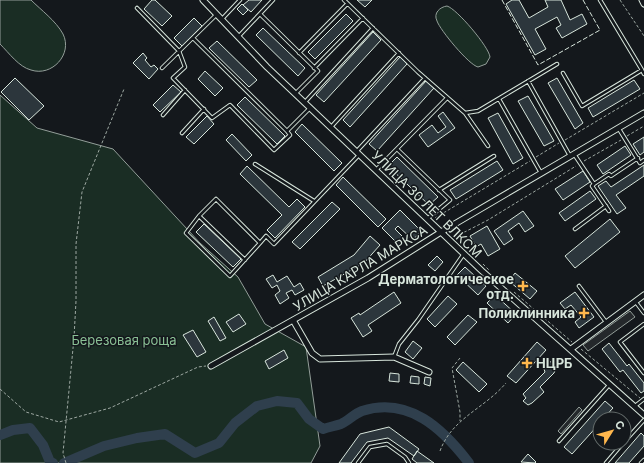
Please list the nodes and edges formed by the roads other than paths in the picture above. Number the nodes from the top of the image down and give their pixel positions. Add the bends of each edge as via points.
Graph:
1 (203, 0) edge
2 (240, 0) edge
3 (273, 0) edge
4 (344, 0) edge
5 (600, 0) edge
6 (642, 0) edge
7 (347, 4) junction
8 (644, 4) edge
9 (137, 8) dead end
10 (216, 14) junction
11 (260, 14) junction
12 (363, 18) junction
13 (222, 20) junction
14 (373, 28) junction
15 (238, 37) junction
16 (193, 38) junction
17 (179, 51) junction
18 (299, 53) junction
19 (399, 53) junction
20 (557, 64) dead end
21 (162, 68) dead end
22 (314, 68) junction
23 (642, 70) junction
24 (563, 73) dead end
25 (644, 74) edge
26 (425, 78) junction
27 (528, 81) junction
28 (185, 90) junction
29 (296, 93) junction
30 (447, 98) junction
31 (499, 99) junction
32 (305, 102) junction
33 (311, 108) junction
34 (204, 109) junction
35 (465, 113) junction
36 (644, 113) edge
37 (163, 114) dead end
38 (331, 127) junction
39 (619, 128) junction
40 (287, 131) junction
41 (182, 133) dead end
42 (488, 146) dead end
43 (397, 149) junction
44 (358, 153) junction
45 (572, 155) junction
46 (494, 156) dead end
47 (638, 158) junction
48 (644, 160) edge
49 (255, 164) dead end
50 (376, 170) junction
51 (542, 173) junction
52 (594, 184) junction
53 (439, 190) junction
54 (314, 201) junction
55 (606, 206) junction
56 (609, 211) dead end
57 (199, 216) junction
58 (426, 219) junction
59 (575, 229) dead end
60 (441, 232) junction
61 (260, 243) junction
62 (464, 254) junction
63 (245, 260) junction
64 (579, 286) dead end
65 (644, 295) edge
66 (635, 301) junction
67 (644, 313) edge
68 (293, 320) junction
69 (606, 322) junction
70 (644, 324) edge
71 (570, 349) junction
72 (394, 357) junction
73 (211, 366) road end
74 (429, 372) dead end
75 (644, 373) edge
76 (610, 384) junction
77 (644, 399) edge
78 (635, 406) junction
79 (644, 415) edge
80 (644, 420) edge
81 (632, 434) edge
82 (559, 441) dead end
83 (617, 451) edge
84 (644, 460) edge
85 (358, 463) edge
86 (409, 463) edge
87 (606, 463) edge
88 (641, 463) edge

1 - 10 street, УЛИЦА 30 ЛЕТ ВЛКСМ
2 - 13 lane
3 - 11 lane
4 - 7 lane
5 - 23 lane
6 - 8 street
7 - 12 lane
7 - 18 lane
9 - 17 lane
10 - 13 street, УЛИЦА 30 ЛЕТ ВЛКСМ
10 - 16 lane
11 - 15 lane
11 - 18 lane
12 - 14 lane
12 - 22 lane
13 - 15 street, УЛИЦА 30 ЛЕТ ВЛКСМ
14 - 19 lane
14 - 32 lane
15 - 29 street, УЛИЦА 30 ЛЕТ ВЛКСМ
16 - 17 lane
16 - 40 lane
17 - 21 lane
17 - 28 lane via 185,67 173,78
18 - 22 lane
19 - 26 lane
19 - 38 lane
20 - 27 lane
22 - 29 lane via 318,71
23 - 24 lane via 582,106
23 - 25 lane
26 - 30 lane
26 - 44 lane
27 - 31 lane
27 - 45 lane
28 - 34 lane
28 - 37 lane
29 - 32 street, УЛИЦА 30 ЛЕТ ВЛКСМ
30 - 35 lane
30 - 43 lane
31 - 35 lane via 478,111
31 - 51 lane
32 - 33 street, УЛИЦА 30 ЛЕТ ВЛКСМ
33 - 38 street, УЛИЦА 30 ЛЕТ ВЛКСМ
33 - 40 lane
34 - 40 lane via 212,118 230,105 274,150 290,135
34 - 41 lane
35 - 42 lane
36 - 39 street, УЛИЦА КАРЛА МАРКСА
38 - 44 street, УЛИЦА 30 ЛЕТ ВЛКСМ
39 - 45 street, УЛИЦА КАРЛА МАРКСА
39 - 47 lane
43 - 50 lane
43 - 53 lane
44 - 50 street, УЛИЦА 30 ЛЕТ ВЛКСМ
44 - 54 lane
45 - 51 street, УЛИЦА КАРЛА МАРКСА
45 - 52 lane
46 - 53 lane
47 - 48 lane via 640,162
47 - 52 lane
49 - 54 lane
50 - 58 street, УЛИЦА 30 ЛЕТ ВЛКСМ
51 - 60 street, УЛИЦА КАРЛА МАРКСА
52 - 55 lane via 592,186
53 - 58 lane via 450,200
54 - 61 lane via 274,244 266,236
55 - 56 lane
55 - 59 lane
57 - 61 lane via 216,199
57 - 63 lane
57 - 63 lane via 186,232 230,276
58 - 60 street, УЛИЦА 30 ЛЕТ ВЛКСМ
60 - 62 street, УЛИЦА 30 ЛЕТ ВЛКСМ
60 - 68 street, УЛИЦА КАРЛА МАРКСА via 368,278
61 - 63 lane
62 - 71 street, УЛИЦА 30 ЛЕТ ВЛКСМ
62 - 72 lane via 398,344
64 - 69 lane
65 - 66 street
66 - 67 lane
66 - 69 street
68 - 72 street via 312,353 320,359
68 - 73 street, УЛИЦА КАРЛА МАРКСА
69 - 71 street
70 - 75 lane via 620,342
71 - 76 street, УЛИЦА 30 ЛЕТ ВЛКСМ
72 - 74 street
76 - 78 street, УЛИЦА 30 ЛЕТ ВЛКСМ
76 - 82 lane
77 - 78 lane
78 - 79 street, УЛИЦА 30 ЛЕТ ВЛКСМ
80 - 81 lane
83 - 87 lane
84 - 88 lane
85 - 86 lane via 370,447 387,444

